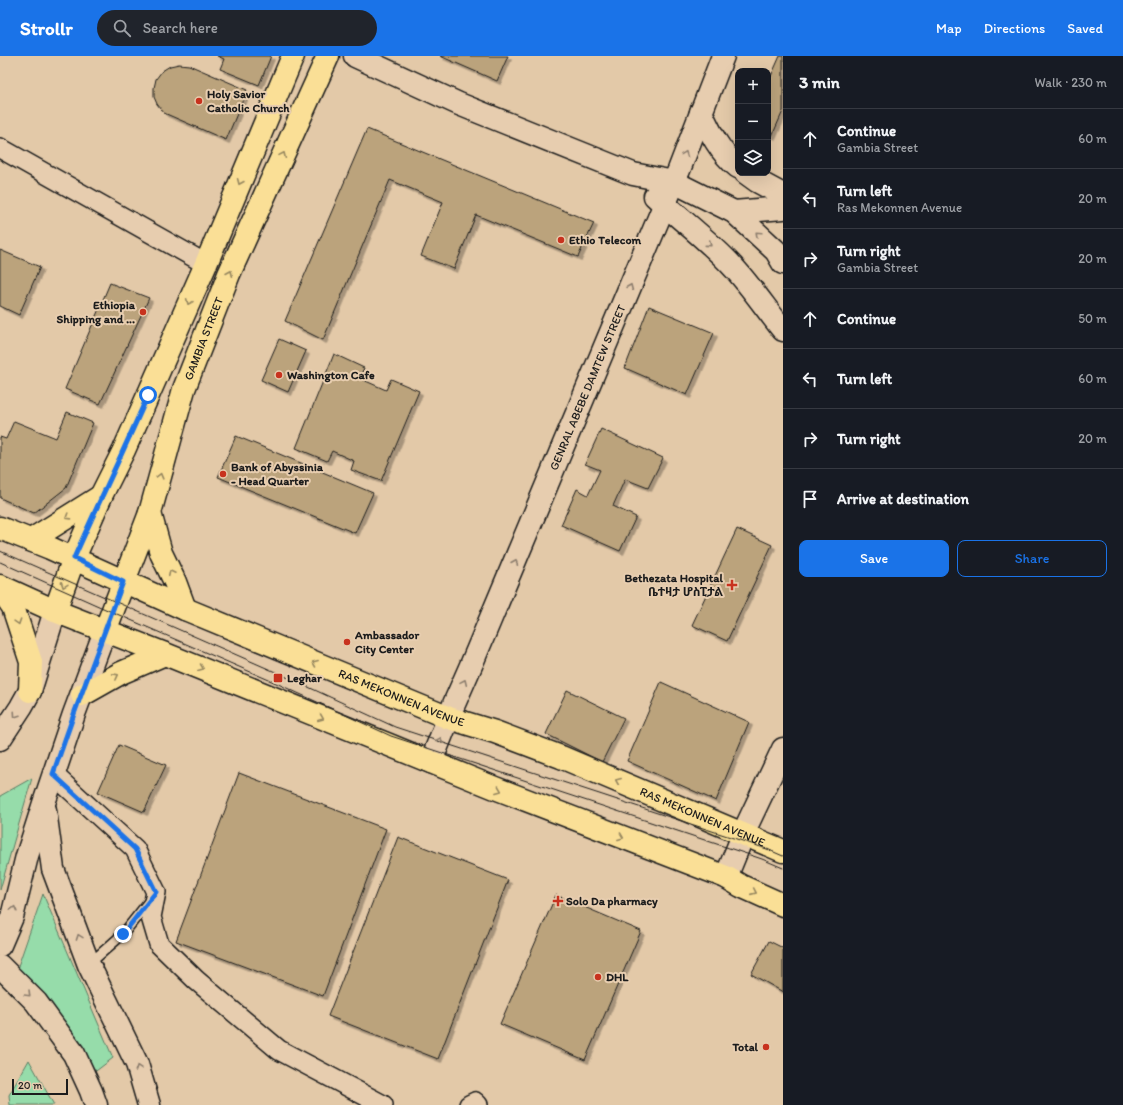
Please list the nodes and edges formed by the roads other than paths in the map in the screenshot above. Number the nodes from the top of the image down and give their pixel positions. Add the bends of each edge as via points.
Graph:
1 (293, 56) edge
2 (328, 56) edge
3 (355, 56) edge
4 (723, 56) edge
5 (701, 112) junction
6 (0, 148) edge
7 (735, 165) edge
8 (633, 174) junction
9 (750, 176) edge
10 (674, 182) junction
11 (783, 195) edge
12 (665, 204) junction
13 (783, 208) edge
14 (734, 212) junction
15 (781, 255) edge
16 (206, 264) junction
17 (783, 330) edge
18 (101, 496) junction
19 (150, 513) junction
20 (0, 528) edge
21 (31, 540) junction
22 (74, 558) junction
23 (123, 582) junction
24 (0, 587) edge
25 (185, 609) junction
26 (55, 611) junction
27 (106, 631) junction
28 (165, 654) junction
29 (30, 691) junction
30 (82, 695) junction
31 (449, 718) junction
32 (0, 738) edge
33 (783, 749) edge
34 (431, 762) junction
35 (53, 774) junction
36 (44, 803) junction
37 (744, 834) junction
38 (783, 851) edge
39 (726, 877) junction
40 (156, 892) junction
41 (783, 905) edge
42 (0, 945) edge
43 (89, 965) junction
44 (0, 966) edge
45 (96, 1105) edge
46 (149, 1105) edge
47 (383, 1105) edge
48 (469, 1105) edge
49 (478, 1105) edge

1 -> 16 main road
19 -> 2 main road, GAMBIA STREET via 184,389 229,274
3 - 8 main road via 459,104
4 - 5 main road, GENRAL ABEBE DAMTEW STREET
5 - 7 main road via 712,136
10 -> 5 main road, GENRAL ABEBE DAMTEW STREET
6 - 16 street
8 - 10 main road
8 - 12 main road
9 - 11 main road
10 - 12 main road, GENRAL ABEBE DAMTEW STREET
10 - 14 main road
12 -> 17 main road via 735,269
31 -> 12 main road, GENRAL ABEBE DAMTEW STREET
13 - 14 main road
15 -> 14 main road
16 -> 18 main road
18 -> 21 main road
18 - 22 main road
19 - 23 main road, GAMBIA STREET
25 -> 19 main road via 161,553
20 - 21 main road, RAS MEKONNEN AVENUE
21 - 22 main road, RAS MEKONNEN AVENUE
22 - 23 main road, RAS MEKONNEN AVENUE
22 -> 26 main road
23 - 25 main road, RAS MEKONNEN AVENUE
23 - 27 main road, GAMBIA STREET
24 - 26 main road
24 -> 29 main road via 13,608 31,662
31 -> 25 main road, RAS MEKONNEN AVENUE
26 - 27 main road
26 - 29 main road
27 - 28 main road
27 - 30 main road
30 -> 28 main road via 121,673
28 -> 34 main road
29 -> 32 main road
30 - 35 main road
34 -> 31 main road, GENRAL ABEBE DAMTEW STREET
37 -> 31 main road, RAS MEKONNEN AVENUE via 561,757
33 - 37 main road
34 -> 39 main road
35 - 36 main road
35 - 40 street via 135,849
42 -> 36 main road via 12,917 27,856
43 -> 36 main road via 53,869
37 - 38 main road, RAS MEKONNEN AVENUE
37 - 39 main road
39 -> 41 main road
40 - 43 lane via 123,934
40 - 47 street via 151,917 159,944 196,980 279,1050
46 -> 43 main road via 137,1064
44 -> 45 main road via 36,1002 74,1054
48 - 49 street via 475,1102

